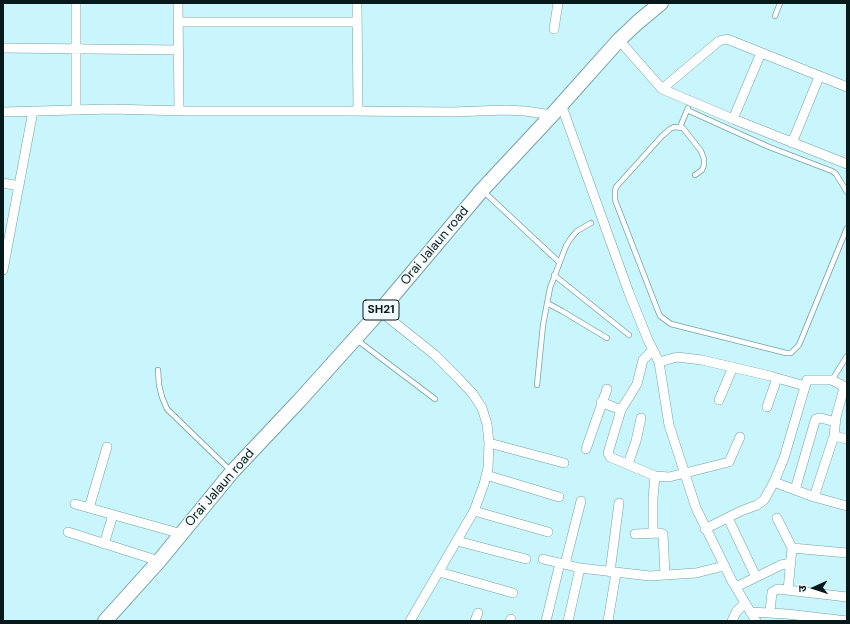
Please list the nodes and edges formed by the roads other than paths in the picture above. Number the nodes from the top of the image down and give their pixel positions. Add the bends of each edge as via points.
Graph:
1 (76, 3) edge
2 (178, 3) edge
3 (357, 3) edge
4 (558, 3) edge
5 (661, 3) edge
6 (780, 3) edge
7 (775, 16) dead end
8 (178, 22) junction
9 (357, 22) junction
10 (554, 29) dead end
11 (619, 40) junction
12 (3, 48) edge
13 (76, 48) junction
14 (179, 50) junction
15 (761, 53) junction
16 (819, 77) junction
17 (847, 87) edge
18 (662, 89) junction
19 (561, 104) junction
20 (689, 105) junction
21 (76, 110) junction
22 (33, 111) junction
23 (179, 111) junction
24 (358, 111) junction
25 (3, 112) edge
26 (552, 115) junction
27 (733, 119) junction
28 (680, 127) junction
29 (792, 143) junction
30 (847, 164) edge
31 (695, 175) dead end
32 (3, 183) edge
33 (19, 186) junction
34 (482, 190) junction
35 (847, 192) edge
36 (7, 219) edge
37 (591, 222) dead end
38 (847, 228) edge
39 (6, 239) edge
40 (559, 262) junction
41 (3, 270) edge
42 (554, 275) junction
43 (547, 303) junction
44 (380, 311) junction
45 (629, 335) dead end
46 (606, 338) dead end
47 (356, 339) junction
48 (653, 350) junction
49 (847, 356) edge
50 (659, 362) junction
51 (733, 367) junction
52 (158, 370) dead end
53 (777, 378) junction
54 (832, 380) junction
55 (537, 385) dead end
56 (804, 386) junction
57 (846, 388) edge
58 (606, 389) dead end
59 (436, 399) dead end
60 (719, 400) dead end
61 (601, 402) junction
62 (767, 407) dead end
63 (621, 410) junction
64 (641, 418) dead end
65 (835, 422) junction
66 (834, 436) junction
67 (740, 437) dead end
68 (847, 439) edge
69 (489, 443) junction
70 (107, 447) dead end
71 (586, 448) dead end
72 (564, 463) dead end
73 (628, 464) junction
74 (232, 472) junction
75 (684, 473) junction
76 (486, 475) junction
77 (655, 476) junction
78 (774, 482) junction
79 (795, 490) junction
80 (559, 497) dead end
81 (814, 497) junction
82 (581, 502) dead end
83 (619, 503) dead end
84 (75, 504) dead end
85 (847, 506) edge
86 (89, 508) junction
87 (474, 511) junction
88 (114, 515) junction
89 (728, 518) junction
90 (777, 518) dead end
91 (705, 529) junction
92 (68, 532) dead end
93 (548, 532) dead end
94 (653, 533) junction
95 (182, 534) junction
96 (635, 534) dead end
97 (457, 541) junction
98 (104, 544) junction
99 (792, 548) junction
100 (847, 553) edge
101 (526, 559) dead end
102 (543, 559) dead end
103 (159, 561) junction
104 (791, 563) junction
105 (562, 564) junction
106 (724, 566) junction
107 (580, 568) junction
108 (439, 572) junction
109 (613, 572) junction
110 (665, 576) junction
111 (756, 577) junction
112 (736, 587) junction
113 (788, 590) junction
114 (513, 593) dead end
115 (847, 597) edge
116 (745, 603) junction
117 (750, 612) junction
118 (770, 612) junction
119 (105, 621) edge
120 (410, 621) edge
121 (546, 621) edge
122 (568, 621) edge
123 (608, 621) edge
124 (732, 621) edge
125 (756, 621) edge
126 (847, 621) edge

1 - 13 street
2 - 8 street
3 - 9 street
4 - 10 street
5 - 11 main road, Orai Jalaun road / SH21
6 - 7 lane
8 - 9 street
8 - 14 street
9 - 24 street
11 - 18 street
11 - 19 main road, Orai Jalaun road / SH21
12 - 13 street
13 - 14 street
13 - 21 street
14 - 23 street
15 - 16 street
15 - 18 street via 723,39
15 - 27 street
16 - 17 street
16 - 29 street
18 - 20 street
19 - 26 main road, Orai Jalaun road / SH21
19 - 48 street via 624,280
20 - 27 street
20 - 28 lane
20 - 35 lane via 769,147 832,171
21 - 22 street
21 - 23 street
22 - 25 street
22 - 33 street
23 - 24 street
24 - 26 street via 512,110
26 - 34 main road, Orai Jalaun road / SH21
27 - 29 street
28 - 31 lane via 687,132 704,159 702,170
28 - 38 lane via 670,129 662,136 616,187 614,195 660,316 665,321 791,353 799,346
29 - 30 street
32 - 33 street
33 - 36 street
34 - 40 lane
34 - 44 main road, Orai Jalaun road / SH21
36 - 39 street
37 - 40 lane via 571,238
39 - 41 street
40 - 42 lane
42 - 43 lane
42 - 45 lane
43 - 46 lane
43 - 55 lane
44 - 47 main road, Orai Jalaun road / SH21
44 - 69 street via 435,355 473,394 482,408
47 - 59 lane
47 - 74 main road, Orai Jalaun road / SH21
48 - 50 street
48 - 63 street via 643,360 637,384
49 - 54 lane
50 - 51 street via 677,357
50 - 75 street via 669,425
51 - 53 street
51 - 60 street
52 - 74 lane via 162,397 168,409
53 - 56 street
53 - 62 street
54 - 56 street via 809,379
54 - 57 street
56 - 78 street via 790,441
57 - 65 street
58 - 61 street
61 - 63 street
61 - 71 street
63 - 73 street via 608,455
64 - 73 street
65 - 66 street
65 - 79 street via 816,419
66 - 68 street
66 - 81 street
67 - 75 street via 728,462
69 - 72 street
69 - 76 street
70 - 86 street
73 - 77 street
74 - 95 main road, Orai Jalaun road / SH21
75 - 77 street via 669,477
75 - 91 street
76 - 80 street
76 - 87 street
77 - 94 street
78 - 79 street
78 - 89 street via 761,503
79 - 81 street
81 - 85 street
82 - 105 street
83 - 109 street
84 - 86 street
86 - 88 street
87 - 93 street
87 - 97 street
88 - 95 street
88 - 98 street
89 - 91 street
89 - 111 street
90 - 99 street
91 - 106 street
92 - 98 street
94 - 96 street
94 - 110 street via 662,533 664,536
95 - 103 main road, Orai Jalaun road / SH21
97 - 101 street
97 - 108 street
98 - 103 street
99 - 100 street
99 - 104 street
102 - 105 street
103 - 119 main road, Orai Jalaun road / SH21
104 - 111 street
104 - 113 street
105 - 107 street
105 - 121 street
106 - 110 street via 696,573
106 - 112 street
107 - 109 street
107 - 122 street
108 - 114 street
108 - 120 street
109 - 110 street
109 - 123 street
111 - 112 street
112 - 116 street
113 - 115 street
113 - 118 street via 778,589 772,592
116 - 117 street
116 - 124 street via 736,612
117 - 118 street
117 - 125 street
118 - 126 street

